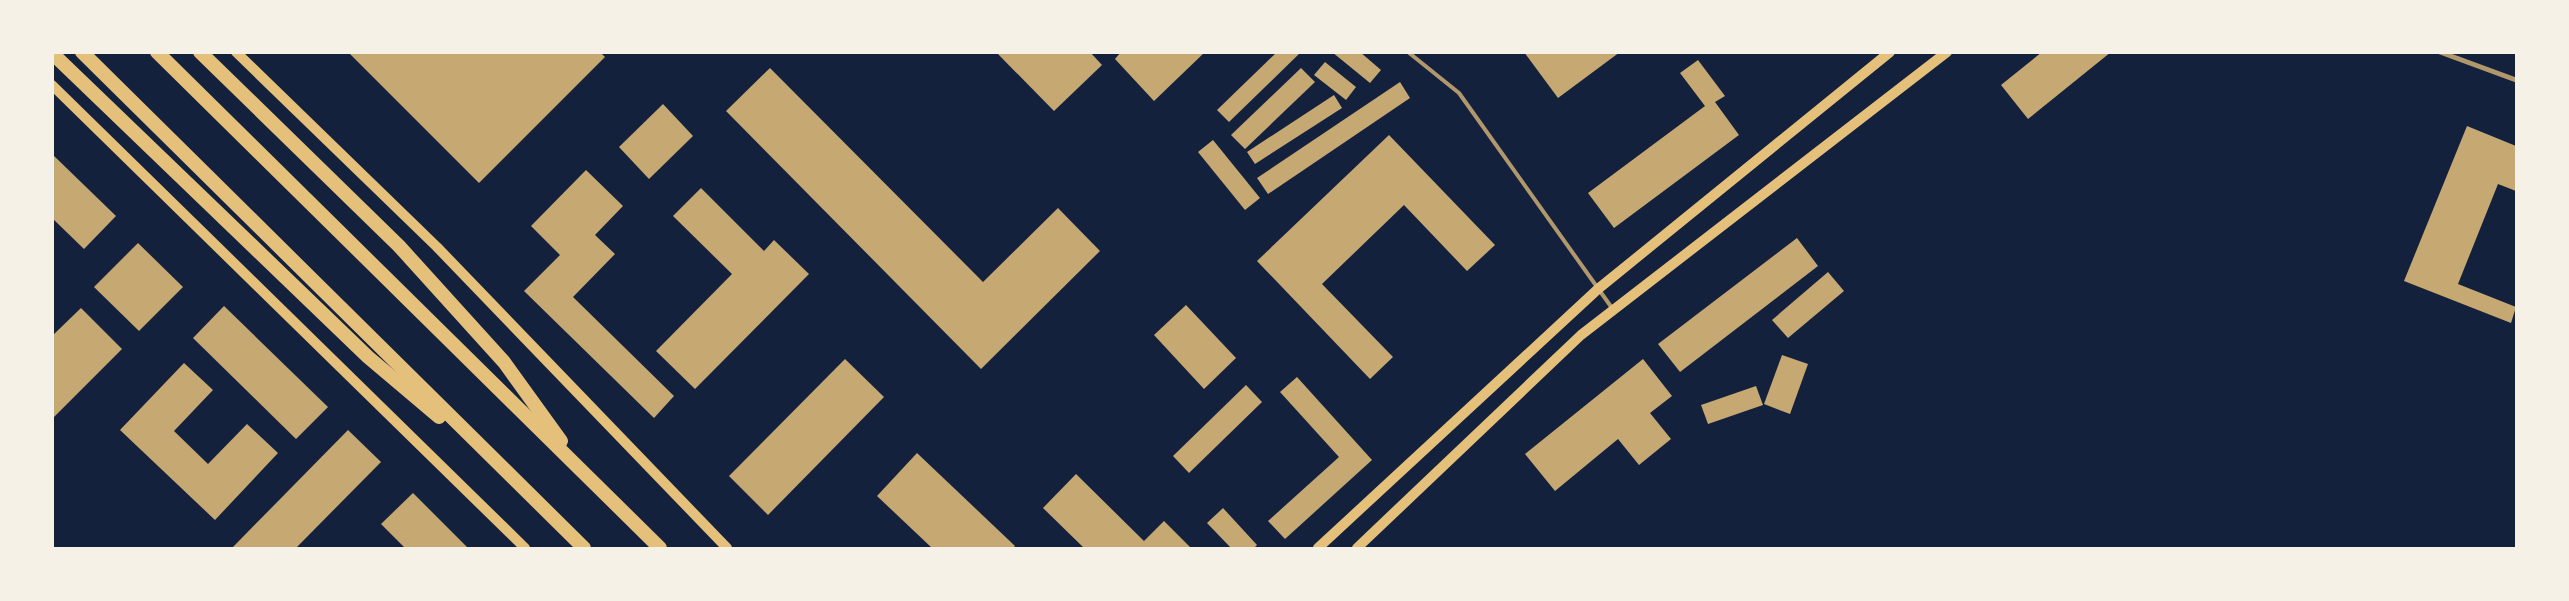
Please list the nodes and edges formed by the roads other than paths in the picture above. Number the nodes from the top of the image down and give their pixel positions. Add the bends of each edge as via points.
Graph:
1 (82, 52) edge
2 (156, 52) edge
3 (200, 52) edge
4 (236, 52) edge
5 (1408, 52) edge
6 (1890, 52) edge
7 (1947, 52) edge
8 (2440, 52) edge
9 (52, 53) edge
10 (2516, 80) edge
11 (52, 85) edge
12 (1598, 289) junction
13 (1614, 310) junction
14 (585, 474) junction
15 (526, 491) junction
16 (525, 548) edge
17 (584, 548) edge
18 (660, 548) edge
19 (727, 548) edge
20 (1318, 548) edge
21 (1357, 548) edge

1 - 15 highway
2 - 14 highway
3 - 14 highway via 399,246 504,362
4 - 19 main road via 438,247
5 - 12 lane via 1459,93
6 - 12 main road
7 - 13 main road
8 - 10 street
9 - 15 highway via 368,357
11 - 16 main road
12 - 13 lane
12 - 20 main road
13 - 21 main road via 1581,335
14 - 18 highway
15 - 17 highway

